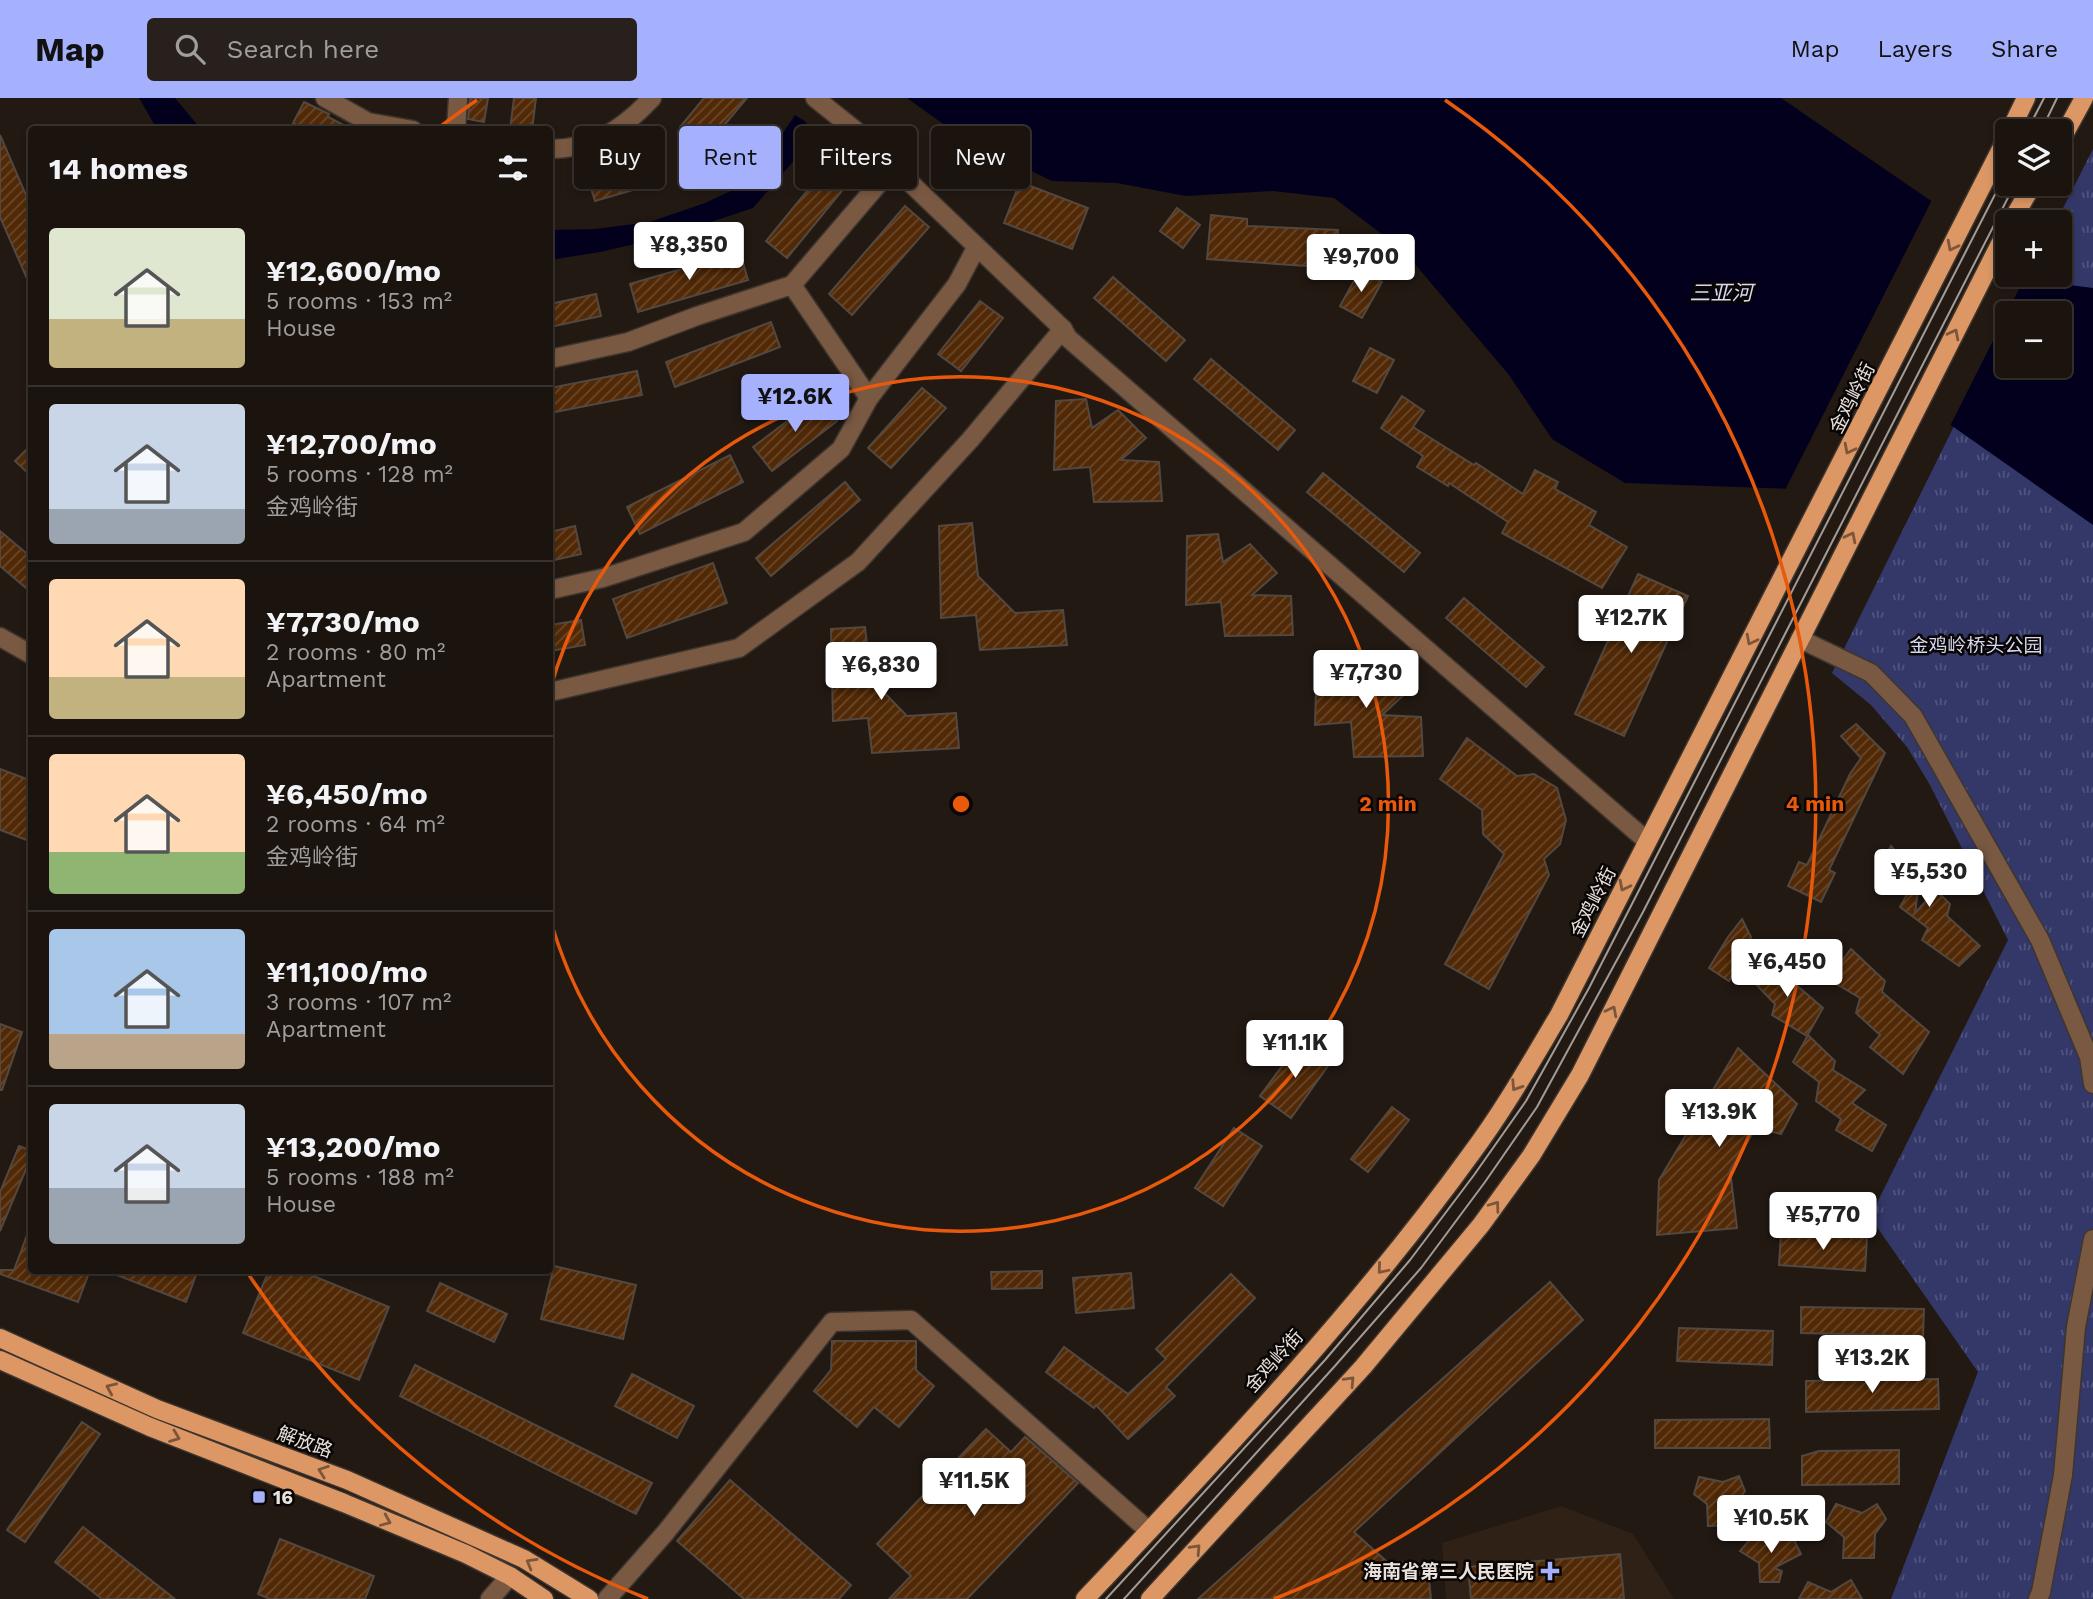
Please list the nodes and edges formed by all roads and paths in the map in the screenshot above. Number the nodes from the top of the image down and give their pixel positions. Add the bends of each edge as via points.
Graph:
1 (326, 98) edge
2 (362, 98) edge
3 (458, 98) edge
4 (652, 98) edge
5 (815, 98) edge
6 (2026, 98) edge
7 (2084, 98) edge
8 (363, 119) junction
9 (2016, 119) edge
10 (2072, 120) edge
11 (390, 126) edge
12 (456, 126) edge
13 (850, 126) edge
14 (553, 149) edge
15 (1995, 162) edge
16 (874, 189) edge
17 (916, 189) edge
18 (976, 248) junction
19 (1995, 253) edge
20 (792, 285) junction
21 (1063, 329) junction
22 (553, 358) edge
23 (869, 398) junction
24 (553, 589) edge
25 (0, 637) edge
26 (1800, 639) junction
27 (28, 654) edge
28 (553, 691) edge
29 (1647, 841) junction
30 (2093, 1084) edge
31 (2093, 1239) edge
32 (0, 1338) edge
33 (0, 1360) edge
34 (1149, 1531) junction
35 (510, 1576) junction
36 (490, 1599) edge
37 (544, 1599) edge
38 (589, 1599) edge
39 (607, 1599) edge
40 (1085, 1599) edge
41 (1150, 1599) edge
42 (2038, 1599) edge

1 - 8 street
2 - 8 street
3 - 12 street
4 - 14 street via 601,140
5 - 13 street
6 - 9 main road
7 - 10 main road
8 - 11 street
15 -> 29 main road, 金鸡岭街
16 - 20 street
17 - 18 street
18 - 21 street
18 - 23 street via 957,284
26 -> 19 main road
20 - 22 street via 628,342
20 - 23 street
21 - 28 street via 971,440 858,562 739,648
21 - 29 street
23 - 24 street via 841,449 744,532 603,578
25 - 27 street
26 - 30 street via 1871,673 1913,716 2040,940 2089,1057
41 -> 26 main road via 1363,1367 1481,1225 1531,1156 1580,1075
29 -> 34 main road, 金鸡岭街 via 1559,1015 1472,1153 1324,1338
31 - 42 street via 2076,1327 2063,1475
38 -> 32 main road, 解放路 via 524,1559 359,1485 157,1409
33 -> 35 main road
34 - 39 street via 911,1320 832,1322 666,1532
34 - 40 main road, 金鸡岭街
35 - 36 street
35 - 37 main road

